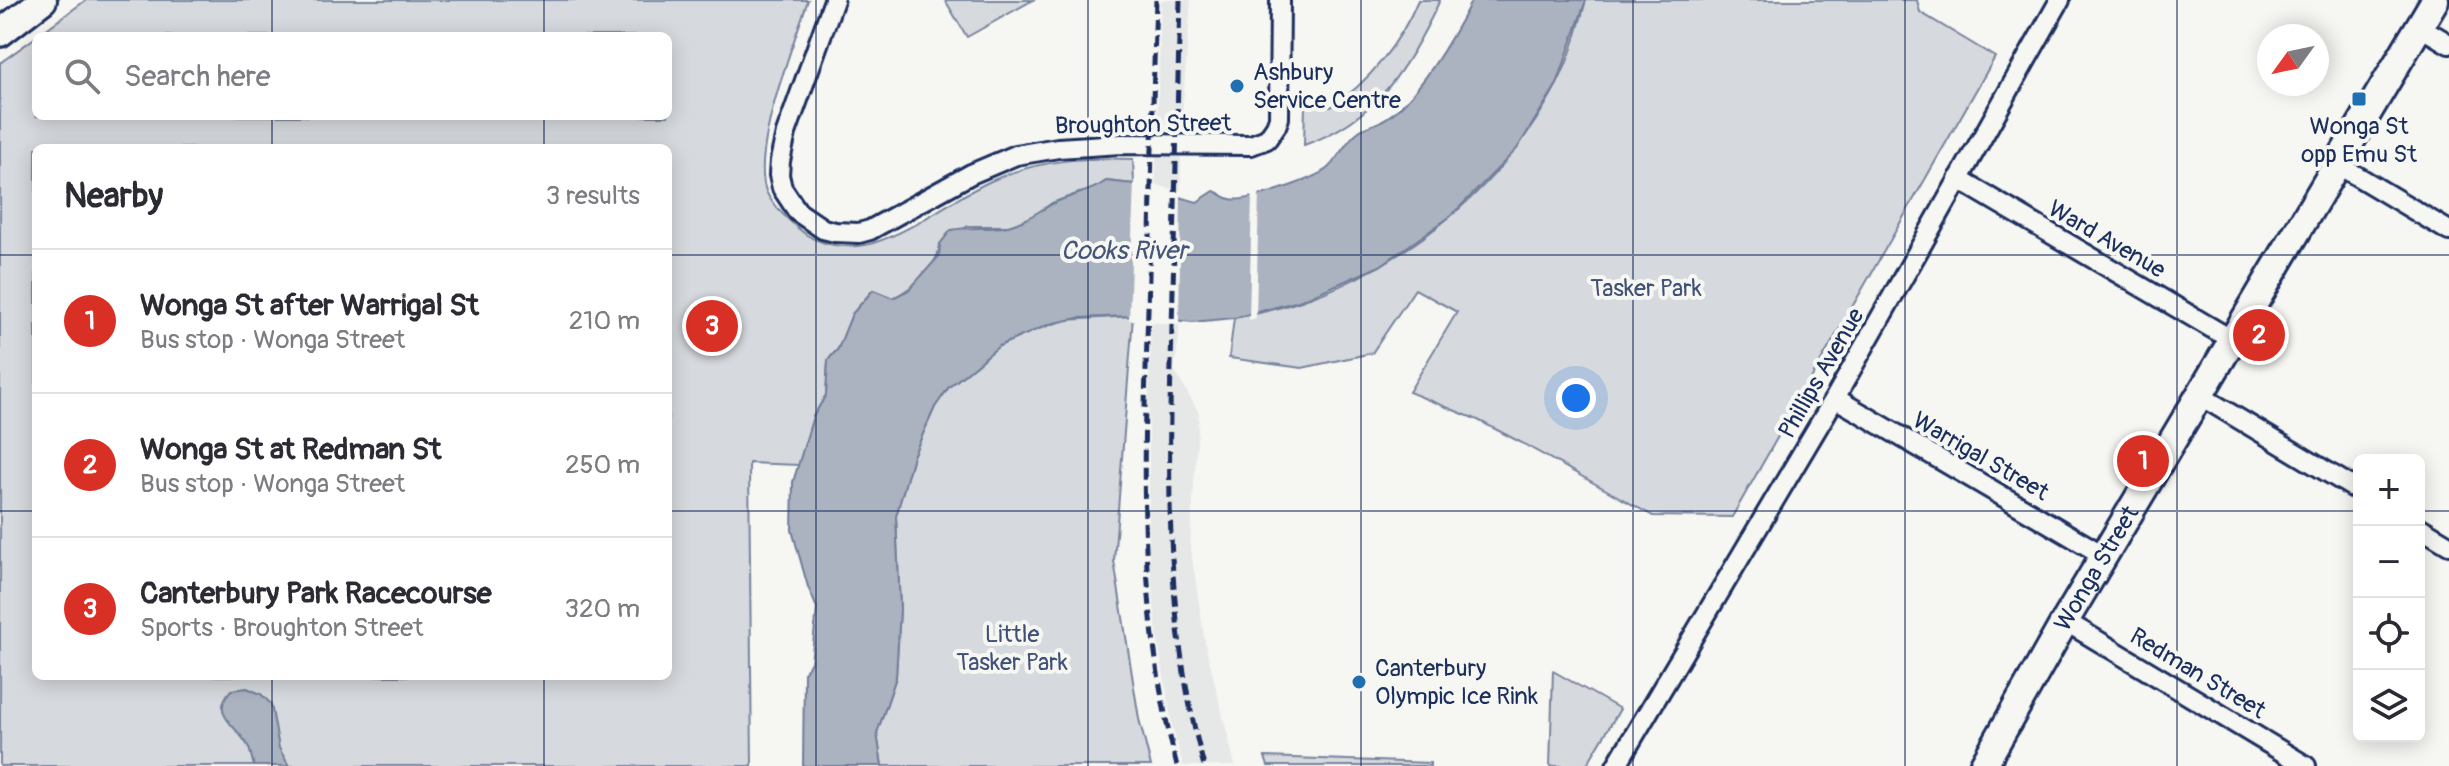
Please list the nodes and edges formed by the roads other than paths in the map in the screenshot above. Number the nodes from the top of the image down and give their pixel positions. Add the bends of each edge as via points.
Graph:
1 (43, 0) edge
2 (834, 0) edge
3 (1280, 0) edge
4 (2060, 0) edge
5 (2435, 0) edge
6 (2419, 26) junction
7 (4, 27) edge
8 (2449, 44) edge
9 (2337, 164) junction
10 (1958, 179) junction
11 (2449, 231) edge
12 (2232, 340) junction
13 (2199, 395) junction
14 (1835, 398) junction
15 (2353, 487) edge
16 (2425, 531) edge
17 (2449, 545) edge
18 (2103, 555) junction
19 (2065, 621) junction
20 (1616, 766) edge
21 (1983, 766) edge
22 (2306, 766) edge

1 - 7 street
2 - 3 street, Broughton Street via 780,161 782,188 798,212 823,229 847,234 870,230 996,162 1036,151 1259,143 1279,118
4 - 10 street, Phillips Avenue
5 - 6 street, Wonga Street
6 - 8 street
6 - 9 street, Wonga Street
9 - 11 street
9 - 12 street, Wonga Street
10 - 12 street, Ward Avenue
10 - 14 street, Phillips Avenue
12 - 13 street, Wonga Street
13 - 15 street
13 - 18 street, Wonga Street
14 - 18 street, Warrigal Street
14 - 20 street, Phillips Avenue
16 - 17 street
18 - 19 street, Wonga Street
19 - 21 street, Wonga Street
19 - 22 street, Redman Street

